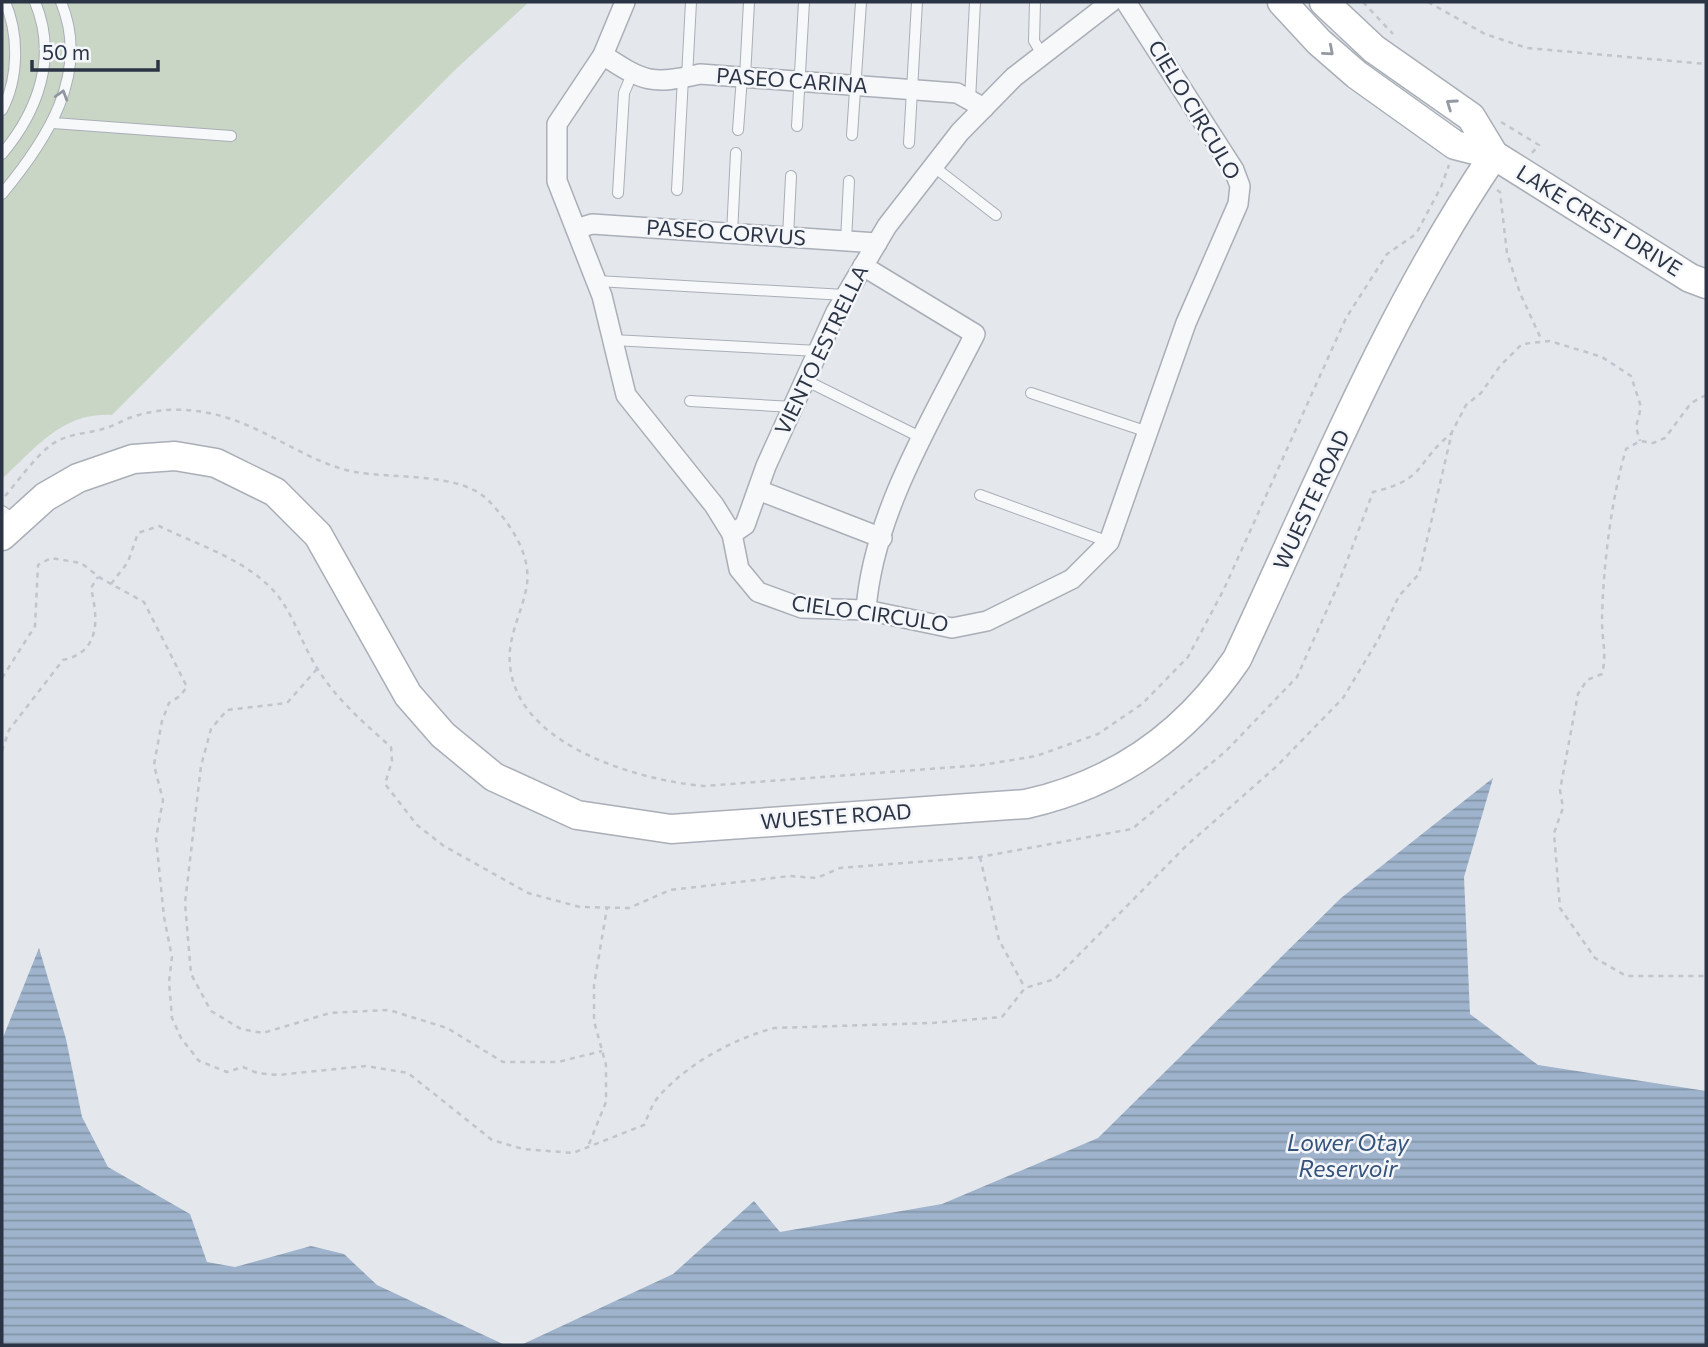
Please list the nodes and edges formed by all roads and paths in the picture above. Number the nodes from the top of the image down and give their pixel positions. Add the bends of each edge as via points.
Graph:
1 (5, 2) edge
2 (35, 2) edge
3 (61, 2) edge
4 (625, 2) edge
5 (691, 2) edge
6 (749, 2) edge
7 (804, 2) edge
8 (861, 2) edge
9 (917, 2) edge
10 (975, 2) edge
11 (1035, 2) edge
12 (1111, 2) edge
13 (1126, 2) edge
14 (1282, 2) edge
15 (1324, 2) edge
16 (1429, 2) edge
17 (2, 35) edge
18 (14, 36) junction
19 (1042, 54) junction
20 (603, 55) junction
21 (1706, 64) edge
22 (632, 74) junction
23 (685, 77) junction
24 (743, 77) junction
25 (6, 80) edge
26 (800, 80) junction
27 (855, 85) junction
28 (912, 89) junction
29 (977, 104) junction
30 (2, 110) edge
31 (53, 122) junction
32 (797, 126) dead end
33 (738, 130) dead end
34 (852, 135) dead end
35 (231, 136) dead end
36 (909, 143) dead end
37 (1455, 145) junction
38 (736, 153) dead end
39 (2, 154) edge
40 (933, 166) junction
41 (1486, 167) junction
42 (791, 176) dead end
43 (849, 181) dead end
44 (677, 190) dead end
45 (618, 193) dead end
46 (2, 194) edge
47 (996, 215) dead end
48 (576, 229) junction
49 (732, 234) junction
50 (788, 237) junction
51 (846, 241) junction
52 (877, 243) junction
53 (863, 266) junction
54 (597, 281) junction
55 (1706, 284) edge
56 (846, 296) junction
57 (613, 340) junction
58 (1542, 341) dead end
59 (819, 351) junction
60 (805, 380) junction
61 (1031, 393) dead end
62 (1706, 395) edge
63 (690, 401) dead end
64 (793, 407) junction
65 (1148, 432) junction
66 (1452, 432) dead end
67 (922, 438) junction
68 (758, 490) junction
69 (980, 495) dead end
70 (6, 516) edge
71 (732, 534) junction
72 (882, 538) junction
73 (1109, 542) junction
74 (98, 577) dead end
75 (111, 584) dead end
76 (866, 611) junction
77 (317, 669) junction
78 (2, 751) edge
79 (980, 857) junction
80 (607, 908) junction
81 (1706, 976) edge
82 (1025, 988) dead end
83 (602, 1051) junction
84 (588, 1146) dead end

1 - 18 lane via 14,21
2 - 39 lane via 46,45 43,76 31,113
31 -> 3 lane via 71,54
4 - 20 street, CIELO CIRCULO
5 - 23 lane
6 - 24 lane
7 - 26 lane
8 - 27 lane
9 - 28 lane
10 - 29 lane
11 - 19 lane via 1034,41
12 - 19 street, VIENTO ESTRELLA
13 - 65 street, CIELO CIRCULO via 1240,186 1238,204 1186,323
14 -> 37 street, LAKE CREST DRIVE via 1357,75
41 -> 15 street, LAKE CREST DRIVE via 1471,117 1374,49
16 - 21 path via 1493,38 1527,48
17 - 18 lane
18 - 25 lane
19 - 29 street, VIENTO ESTRELLA
20 - 22 street, PASEO CARINA
20 - 48 street, CIELO CIRCULO via 557,124 557,181
22 - 23 street, PASEO CARINA via 639,79 667,81
22 - 45 lane via 624,93
23 - 24 street, PASEO CARINA
23 - 44 lane
24 - 26 street, PASEO CARINA
24 - 33 lane
25 - 30 lane via 8,98
26 - 27 street, PASEO CARINA
26 - 32 lane
27 - 28 street, PASEO CARINA
27 - 34 lane
28 - 29 street, PASEO CARINA via 957,93
28 - 36 lane
29 - 40 street, VIENTO ESTRELLA
31 - 35 lane
31 - 46 lane via 37,152
37 - 41 street, LAKE CREST DRIVE
37 - 70 path via 1441,187 1416,234 1387,254 1346,318 1224,589 1188,657 1142,704 1098,734 1036,756 982,765 704,786 666,782 587,755 552,734 525,708 512,676 510,650 527,582 523,551 511,527 485,498 462,484 332,466 246,424 212,413 172,408 74,435 51,446
38 - 49 lane
40 - 47 lane
40 - 52 street, VIENTO ESTRELLA
41 - 55 street, LAKE CREST DRIVE
41 - 58 path via 1500,192 1507,253
41 - 70 street, WUESTE ROAD via 1394,325 1237,659 1213,695 1171,735 1116,774 1026,804 671,829 577,815 494,777 443,735 408,695 318,535 275,492 216,463 175,456 133,459 78,478
42 - 50 lane
43 - 51 lane
48 - 49 street, PASEO CORVUS via 592,224
48 - 54 street, CIELO CIRCULO
49 - 50 street, PASEO CORVUS
50 - 51 street, PASEO CORVUS
51 - 52 street, PASEO CORVUS
52 - 53 street, VIENTO ESTRELLA
53 - 56 street, VIENTO ESTRELLA
53 - 67 street via 975,334
54 - 56 lane
54 - 57 street, CIELO CIRCULO
56 - 59 street, VIENTO ESTRELLA
57 - 59 lane
57 - 71 street, CIELO CIRCULO via 626,395
59 - 60 street, VIENTO ESTRELLA
60 - 64 street, VIENTO ESTRELLA
60 - 67 lane
61 - 65 lane
62 - 81 path via 1691,403 1665,438 1653,443 1640,441 1626,449 1615,487 1602,622 1606,657 1602,674 1587,680 1578,694 1560,790 1563,808 1554,833 1560,908 1595,958 1626,976
63 - 64 lane
64 - 68 street, VIENTO ESTRELLA
65 - 73 street, CIELO CIRCULO
66 - 79 path via 1438,443 1421,470 1400,486 1373,492 1297,677 1226,751 1132,829
67 - 72 street via 902,477
68 - 71 street, VIENTO ESTRELLA via 745,525
68 - 72 street
69 - 73 lane
71 - 76 street, CIELO CIRCULO via 739,569 758,592 802,608
72 - 76 street via 868,583
73 - 76 street, CIELO CIRCULO via 1072,579 987,621 952,628
74 - 78 path via 92,588 98,618 91,640 75,657 63,660 9,730
75 - 77 path via 128,562 138,533 159,526 240,564 272,589
77 - 80 path via 352,712 391,747 385,784 417,825 444,846 528,893 580,907
77 - 83 path via 287,703 227,710 211,730 201,766 185,903 191,974 211,1011 240,1029 263,1033 330,1013 389,1010 447,1028 503,1062 558,1062
79 - 80 path via 840,868 817,878 790,876 670,890 629,908
79 - 82 path via 999,940
80 - 83 path via 594,985 594,1021
83 - 84 path via 606,1102

